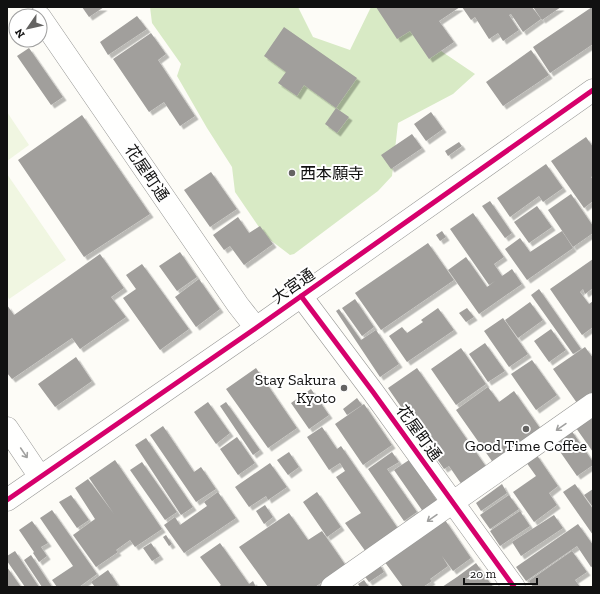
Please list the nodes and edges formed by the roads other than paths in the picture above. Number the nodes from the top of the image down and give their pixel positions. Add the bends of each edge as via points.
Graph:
1 (48, 28) edge
2 (593, 90) edge
3 (301, 296) junction
4 (256, 328) junction
5 (593, 404) edge
6 (7, 428) edge
7 (40, 477) junction
8 (7, 500) edge
9 (453, 502) junction
10 (332, 587) edge
11 (514, 587) edge

1 - 4 street, 花屋町通
2 - 3 street, 大宮通
3 - 4 street, 大宮通
3 - 9 street, 花屋町通
4 - 7 street, 大宮通
5 -> 9 street
6 -> 7 street
7 - 8 street, 大宮通
9 -> 10 street
9 - 11 street, 花屋町通

